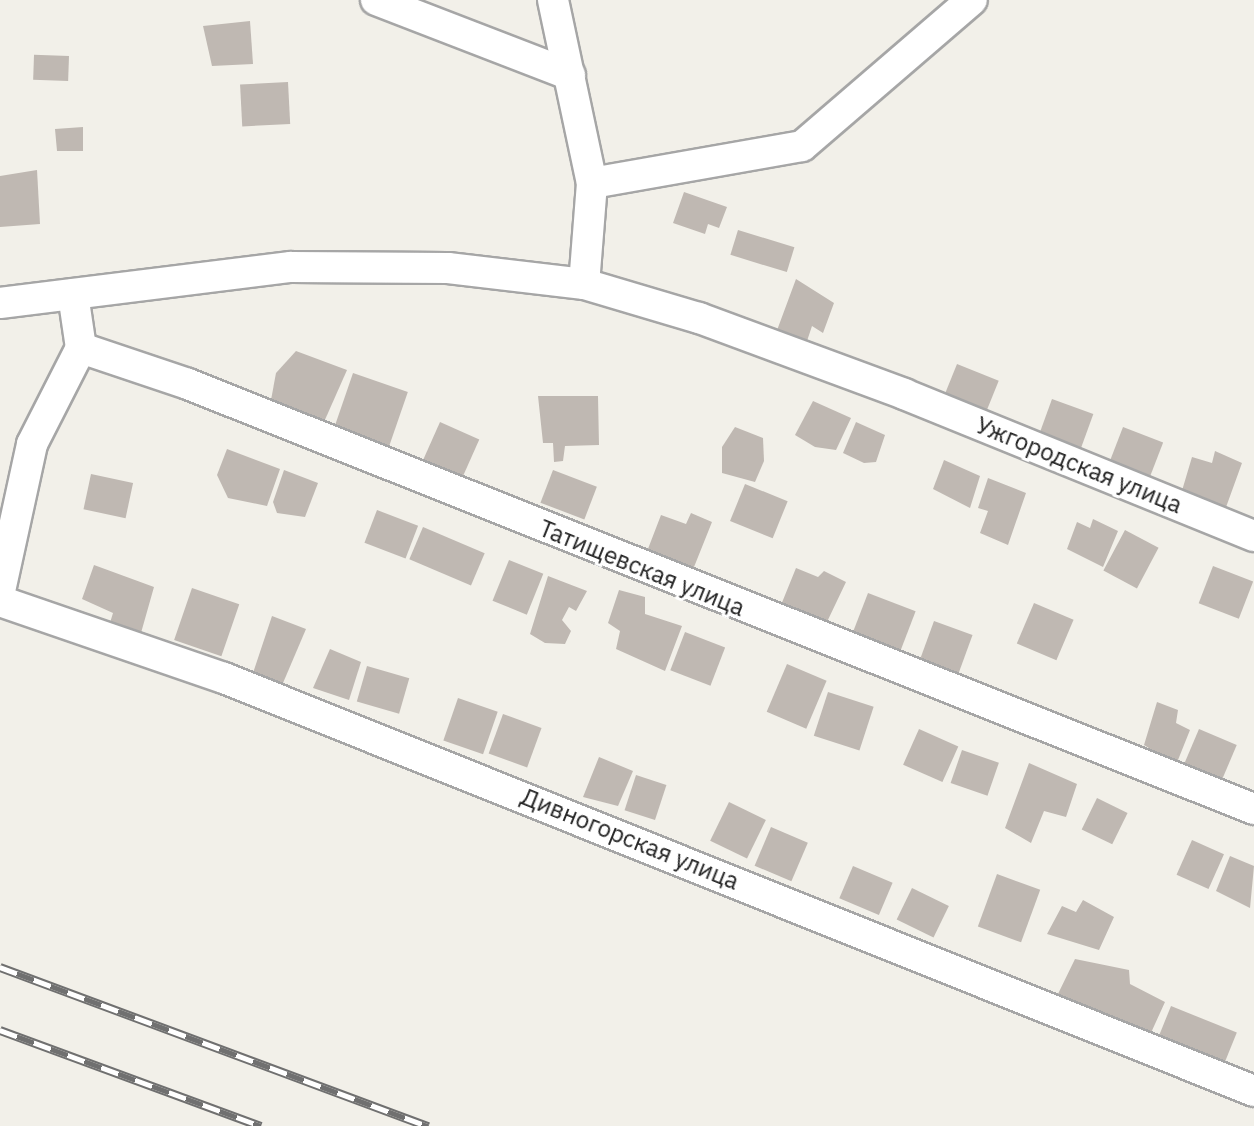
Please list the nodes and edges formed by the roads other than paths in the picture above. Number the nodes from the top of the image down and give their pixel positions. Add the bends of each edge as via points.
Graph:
1 (376, 0) edge
2 (553, 0) edge
3 (972, 0) edge
4 (570, 75) junction
5 (592, 183) junction
6 (584, 284) junction
7 (73, 294) junction
8 (0, 303) edge
9 (81, 348) junction
10 (1254, 536) edge
11 (0, 591) edge
12 (0, 601) edge
13 (1254, 809) edge
14 (1254, 1091) edge

1 - 4 street
2 - 4 street
3 - 5 street via 802,146
4 - 5 street
5 - 6 street
6 - 7 street, Ужгородская улица via 448,268 291,267
6 - 10 street, Ужгородская улица via 699,318 904,394
7 - 8 street, Ужгородская улица
7 - 9 street
9 - 11 street via 32,444
9 - 13 street, Татищевская улица via 188,384
12 - 14 street, Дивногорская улица via 224,678

